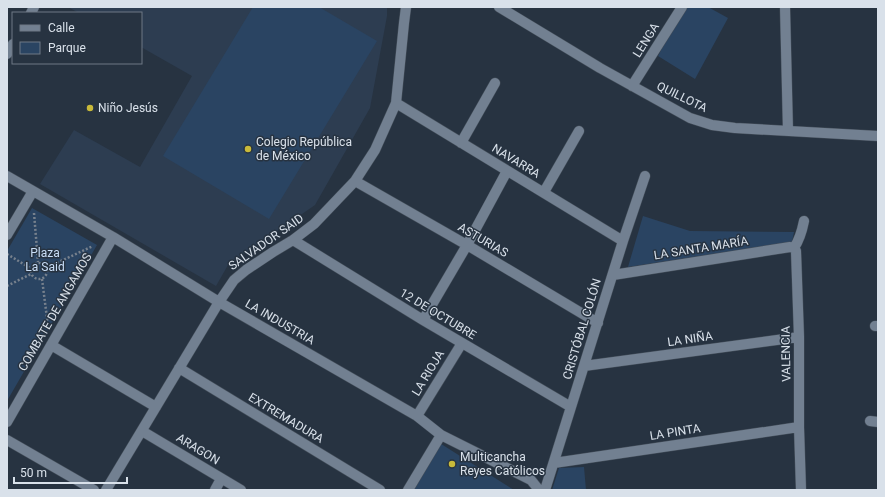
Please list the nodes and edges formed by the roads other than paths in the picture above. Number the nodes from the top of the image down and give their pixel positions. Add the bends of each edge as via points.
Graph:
1 (406, 7) edge
2 (499, 7) edge
3 (682, 7) edge
4 (785, 7) edge
5 (495, 83) dead end
6 (632, 86) junction
7 (396, 103) junction
8 (579, 131) dead end
9 (788, 131) junction
10 (878, 136) edge
11 (461, 143) junction
12 (507, 171) junction
13 (7, 176) edge
14 (645, 176) dead end
15 (355, 181) junction
16 (33, 191) junction
17 (544, 192) junction
18 (804, 221) dead end
19 (7, 235) edge
20 (113, 237) junction
21 (293, 240) junction
22 (623, 241) junction
23 (467, 245) junction
24 (794, 248) junction
25 (613, 274) junction
26 (219, 302) junction
27 (423, 320) junction
28 (598, 323) junction
29 (799, 337) junction
30 (462, 343) junction
31 (51, 345) junction
32 (584, 366) junction
33 (180, 368) junction
34 (156, 407) junction
35 (571, 407) junction
36 (417, 416) junction
37 (7, 422) edge
38 (799, 426) junction
39 (142, 430) junction
40 (441, 434) junction
41 (7, 440) edge
42 (554, 464) junction
43 (221, 479) junction
44 (94, 490) edge
45 (106, 490) edge
46 (215, 490) edge
47 (241, 490) edge
48 (380, 490) edge
49 (408, 490) edge
50 (539, 490) edge
51 (545, 490) edge
52 (801, 490) edge

1 - 7 street, SALVADOR SAID
2 - 6 street, QUILLOTA
3 - 6 street, LENGA
4 - 9 street
5 - 11 street
6 - 9 street, QUILLOTA via 690,118 712,125
7 - 11 street, NAVARRA
7 - 15 street, SALVADOR SAID via 375,150
8 - 17 street
9 - 10 street, QUILLOTA
11 - 12 street, NAVARRA
12 - 17 street, NAVARRA
12 - 23 street
13 - 16 street, LA INDUSTRIA
14 - 22 street, CRISTÓBAL COLÓN
15 - 21 street, SALVADOR SAID via 314,224
15 - 23 street, ASTURIAS
16 - 19 street
16 - 20 street, LA INDUSTRIA
17 - 22 street, NAVARRA
18 - 24 street via 803,231
20 - 26 street, LA INDUSTRIA
20 - 31 street, COMBATE DE ANGAMOS
21 - 26 street, SALVADOR SAID via 234,280
21 - 27 street, 12 DE OCTUBRE
22 - 25 street, CRISTÓBAL COLÓN
23 - 27 street
23 - 28 street, ASTURIAS
24 - 25 street, LA SANTA MARÍA
24 - 29 street, VALENCIA
25 - 28 street, CRISTÓBAL COLÓN
26 - 33 street, SALVADOR SAID
26 - 36 street, LA INDUSTRIA
27 - 30 street, 12 DE OCTUBRE
28 - 32 street, CRISTÓBAL COLÓN
29 - 32 street, LA NIÑA
29 - 38 street, VALENCIA
30 - 35 street, 12 DE OCTUBRE
30 - 36 street, LA RIOJA
31 - 34 street
31 - 37 street, COMBATE DE ANGAMOS
32 - 35 street, CRISTÓBAL COLÓN
33 - 34 street, SALVADOR SAID
33 - 48 street, EXTREMADURA
34 - 39 street, SALVADOR SAID
35 - 42 street, CRISTÓBAL COLÓN
36 - 40 street, LA INDUSTRIA
38 - 42 street, LA PINTA
38 - 52 street, VALENCIA
39 - 43 street, ARAGON
39 - 45 street, SALVADOR SAID
40 - 49 street
40 - 50 street, LA INDUSTRIA via 531,480
41 - 44 street
42 - 51 street, CRISTÓBAL COLÓN
43 - 46 street
43 - 47 street, ARAGON

